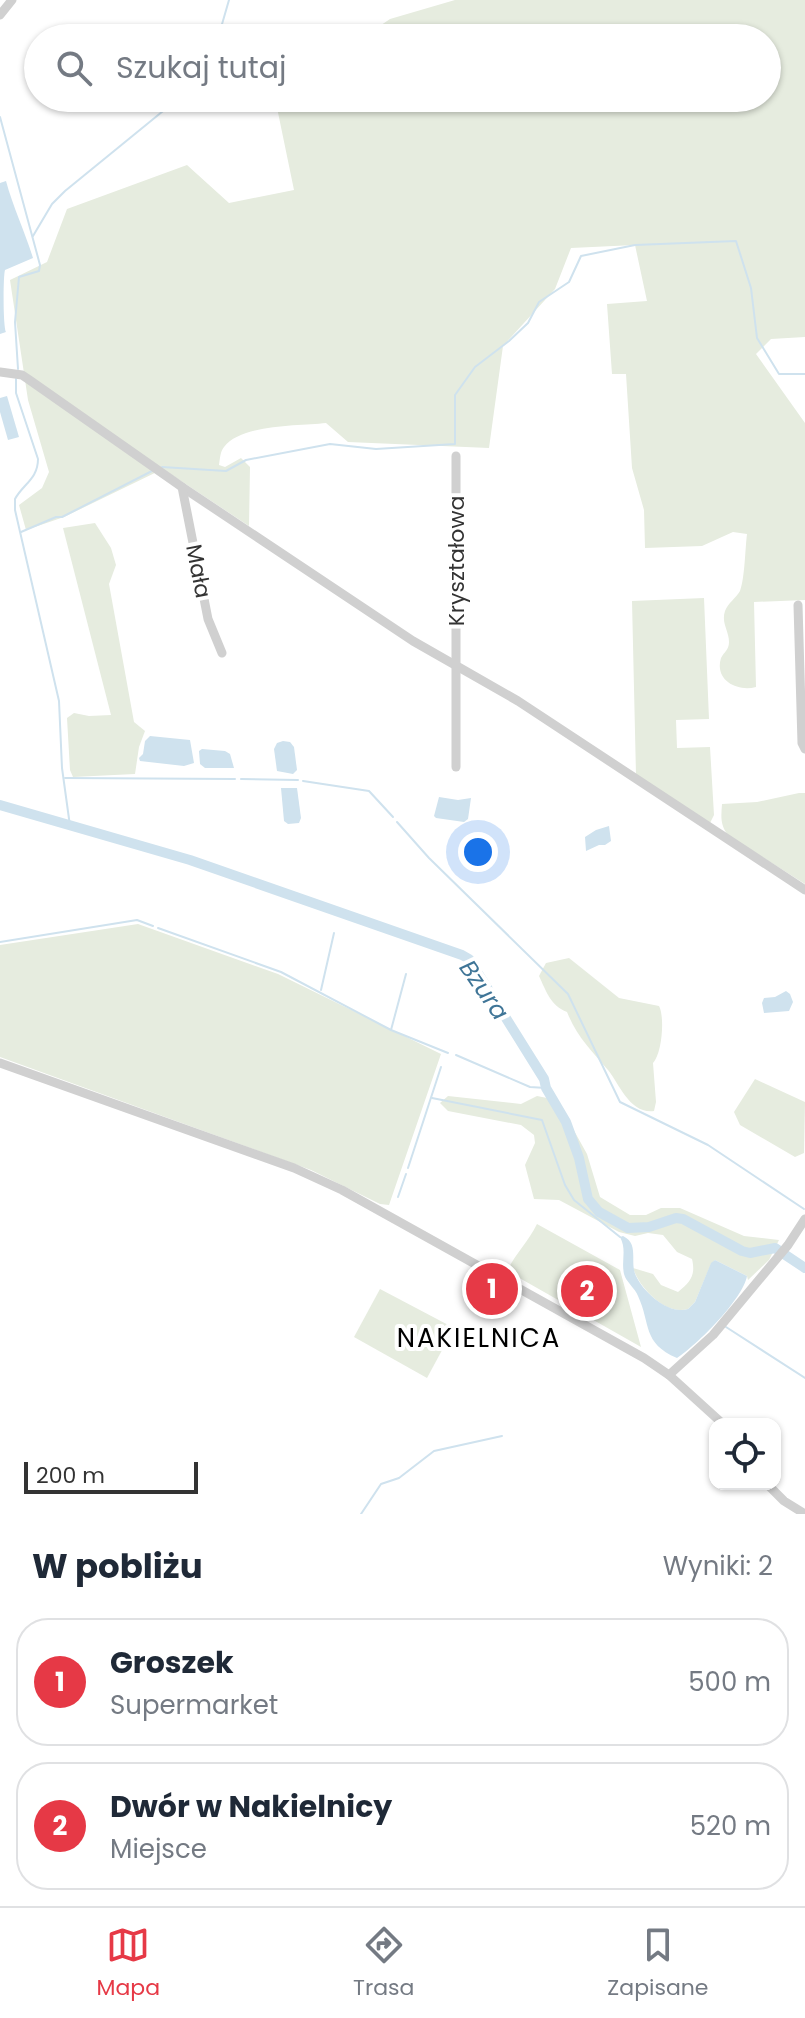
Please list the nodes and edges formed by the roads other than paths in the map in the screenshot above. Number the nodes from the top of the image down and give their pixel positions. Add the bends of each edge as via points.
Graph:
1 (12, 0) edge
2 (0, 15) edge
3 (0, 372) edge
4 (456, 456) dead end
5 (182, 487) junction
6 (798, 605) dead end
7 (222, 653) dead end
8 (456, 666) junction
9 (805, 749) edge
10 (456, 767) dead end
11 (805, 890) edge
12 (0, 1063) edge
13 (805, 1219) edge
14 (669, 1375) junction
15 (716, 1418) edge
16 (773, 1490) edge
17 (805, 1514) edge

1 - 2 street
3 - 5 street via 22,375
4 - 8 street, Kryształowa
5 - 7 street, Mała via 208,619
5 - 8 street
6 - 9 street
8 - 10 street, Kryształowa
8 - 11 street via 518,701
12 - 14 street via 318,1178
13 - 14 street via 713,1335
14 - 15 street
16 - 17 street

